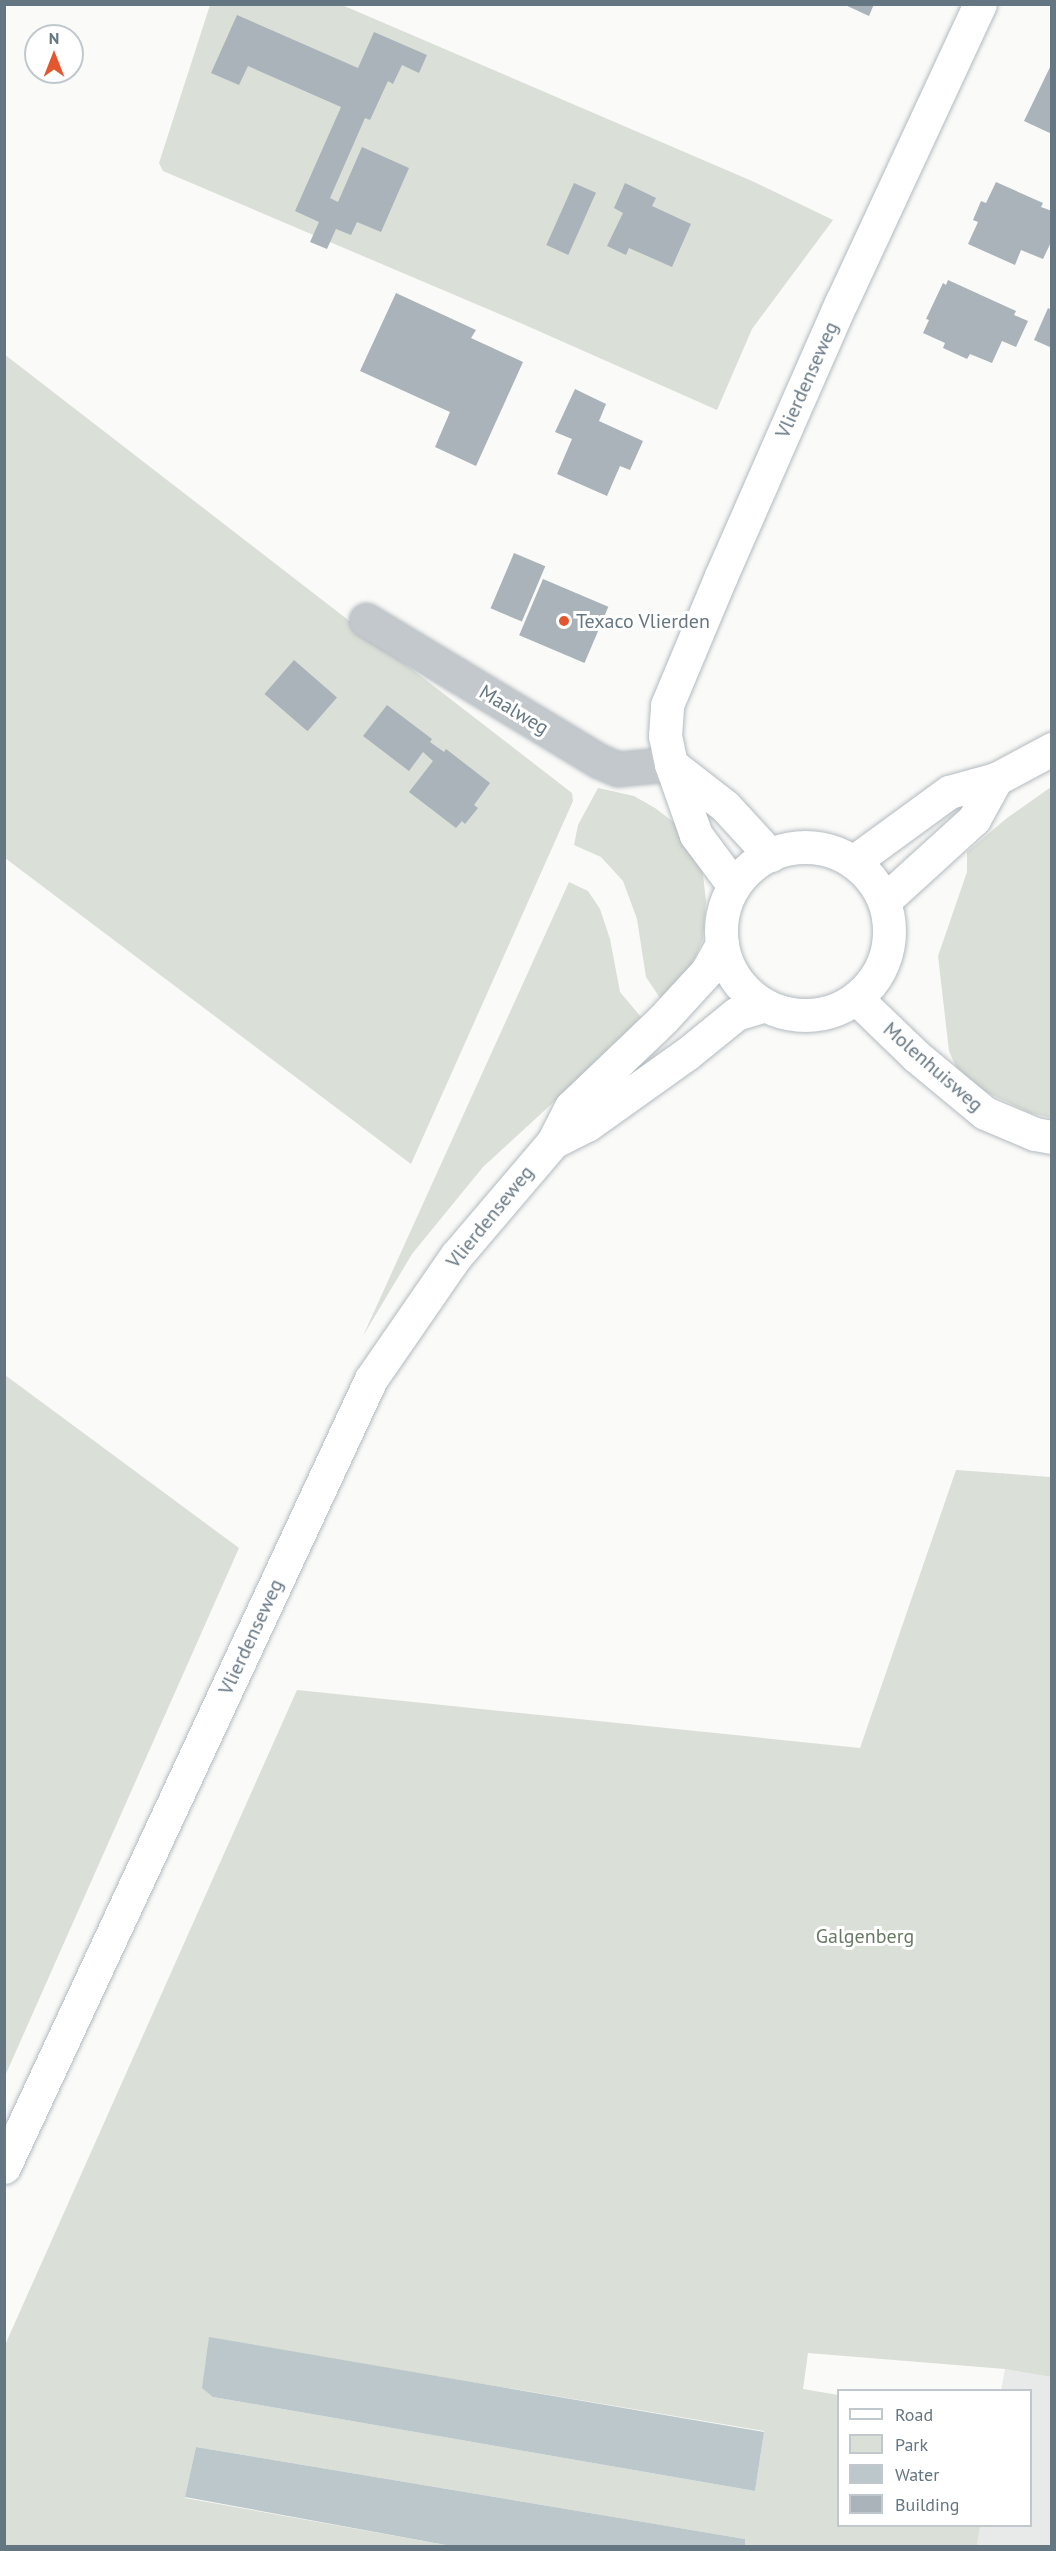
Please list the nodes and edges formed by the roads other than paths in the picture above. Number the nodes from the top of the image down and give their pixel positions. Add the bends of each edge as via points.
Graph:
1 (980, 4) edge
2 (366, 620) dead end
3 (1052, 749) edge
4 (671, 764) junction
5 (996, 779) junction
6 (770, 855) junction
7 (853, 862) junction
8 (734, 886) junction
9 (884, 901) junction
10 (722, 944) junction
11 (856, 998) junction
12 (765, 1005) junction
13 (1052, 1137) edge
14 (553, 1142) junction
15 (4, 2167) edge

1 - 4 main road, Vlierdenseweg via 837,311 672,695 665,721
2 - 4 street, Maalweg via 599,761 618,769
3 - 5 main road
4 - 6 main road via 725,806
4 - 8 main road, Vlierdenseweg via 696,835
5 - 7 main road via 949,792
5 - 9 main road via 974,819
6 - 7 main road via 796,848 824,849
6 - 8 main road
7 - 9 main road via 870,877
8 - 10 main road via 723,915
9 - 11 main road via 889,935 886,953 869,985
10 - 12 main road via 738,981
10 - 14 main road, Vlierdenseweg via 706,971 663,1019 571,1107
11 - 12 main road via 833,1010 807,1015
11 - 13 main road, Molenhuisweg via 916,1056 985,1113
12 - 14 main road, Vlierdenseweg via 736,1014 596,1118
14 - 15 main road, Vlierdenseweg via 456,1256 371,1379

